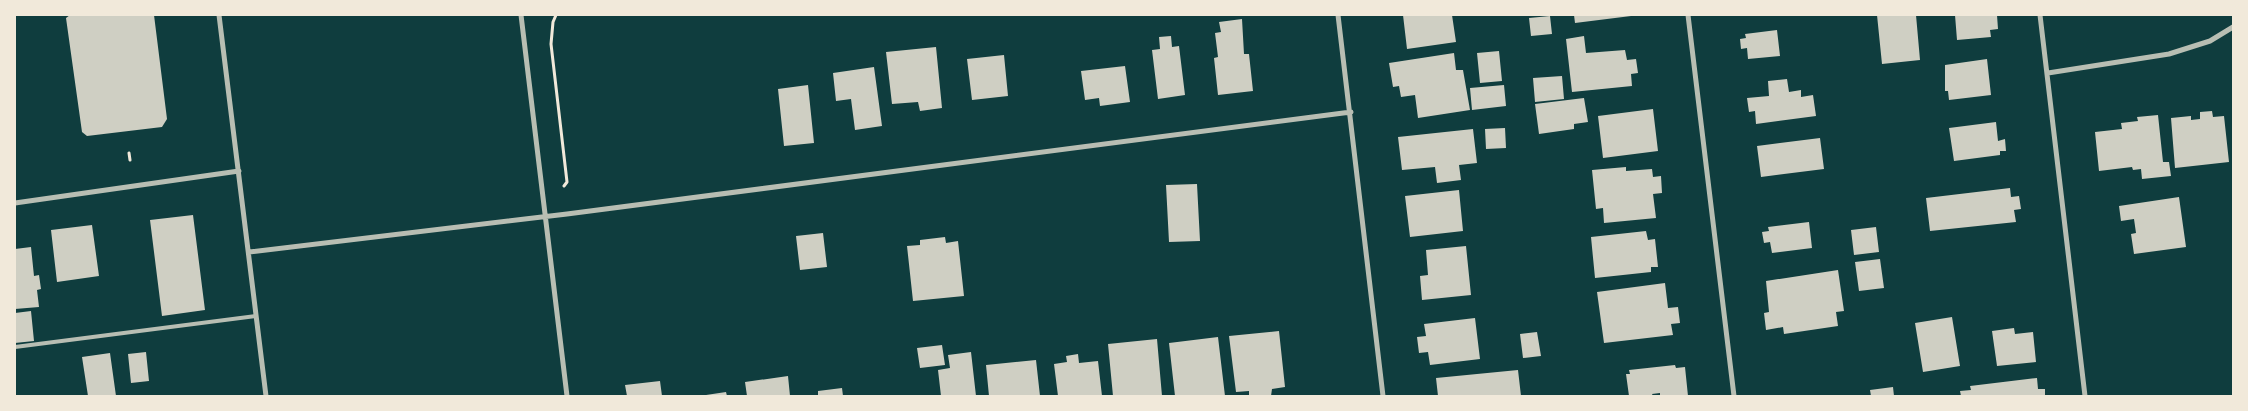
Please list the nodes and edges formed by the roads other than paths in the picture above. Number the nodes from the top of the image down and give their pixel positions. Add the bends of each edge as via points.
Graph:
1 (219, 15) edge
2 (521, 15) edge
3 (1338, 15) edge
4 (1688, 15) edge
5 (2040, 15) edge
6 (2233, 27) edge
7 (2048, 73) junction
8 (1351, 112) junction
9 (239, 171) junction
10 (15, 203) edge
11 (545, 216) junction
12 (249, 252) junction
13 (256, 316) junction
14 (15, 348) edge
15 (266, 396) edge
16 (567, 396) edge
17 (1383, 396) edge
18 (1734, 396) edge
19 (2085, 396) edge

1 - 9 street
2 - 11 street
3 - 8 street
4 - 18 street
5 - 7 street
6 - 7 street via 2210,41 2170,54
7 - 19 street
8 - 11 street
8 - 17 street
9 - 10 street
9 - 12 street
11 - 12 street
11 - 16 street
12 - 13 street
13 - 14 lane
13 - 15 street

